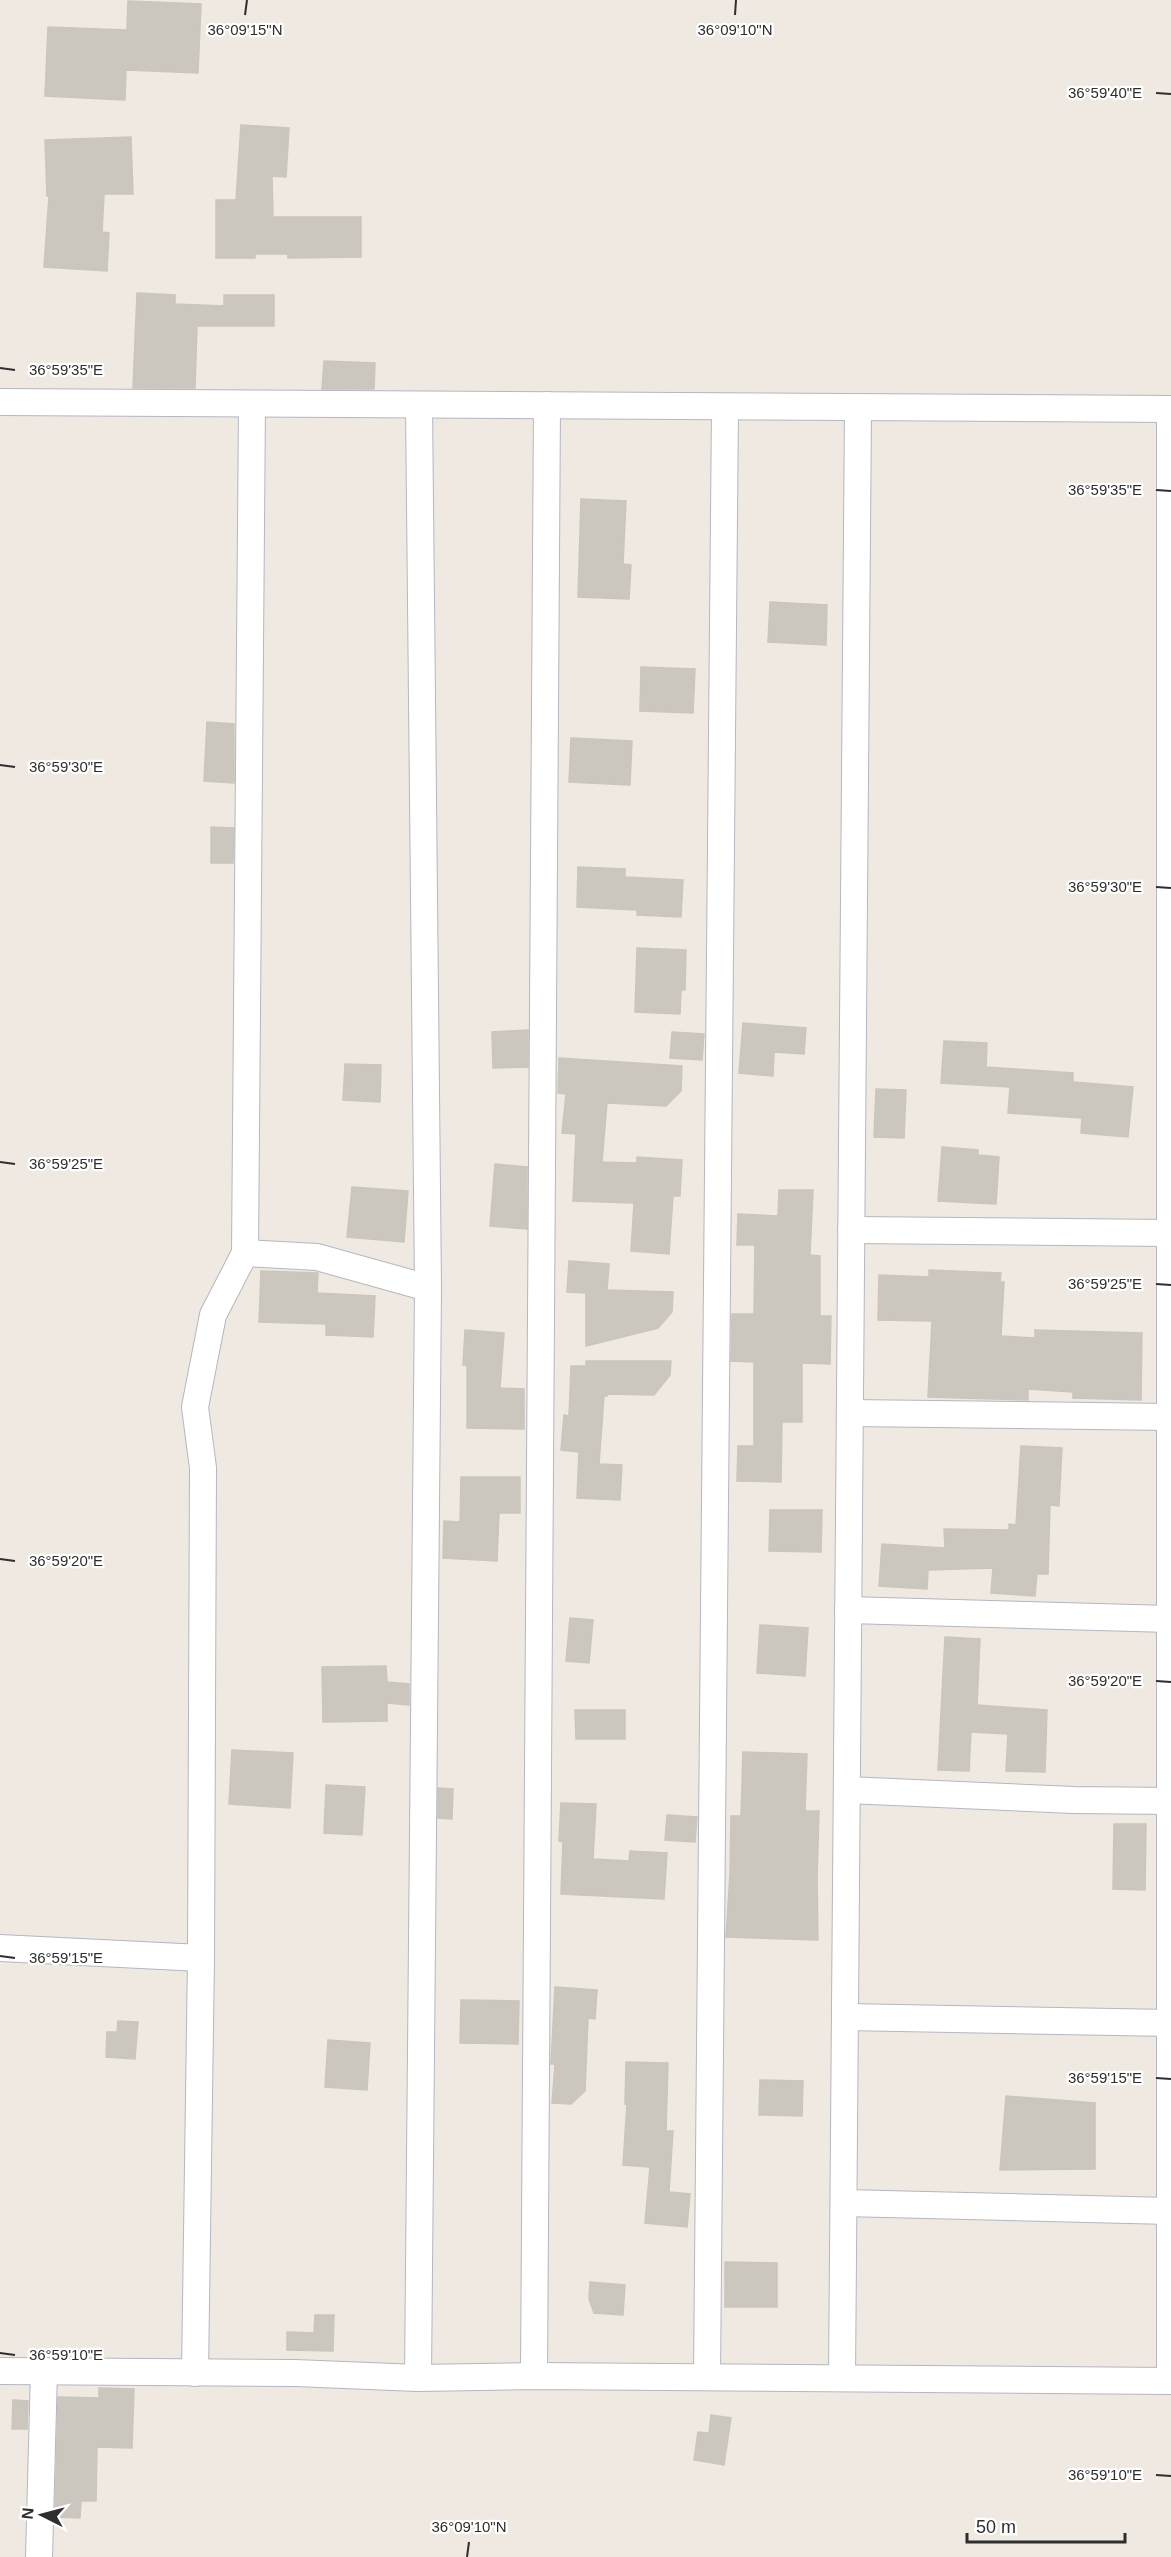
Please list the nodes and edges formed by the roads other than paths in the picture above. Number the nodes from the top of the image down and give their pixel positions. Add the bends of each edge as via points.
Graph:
1 (0, 402) edge
2 (252, 404) junction
3 (419, 405) junction
4 (547, 405) junction
5 (725, 407) junction
6 (858, 408) junction
7 (1170, 409) edge
8 (1170, 927) edge
9 (851, 1230) junction
10 (1170, 1233) edge
11 (245, 1253) junction
12 (428, 1288) junction
13 (1170, 1308) edge
14 (850, 1413) junction
15 (1170, 1417) edge
16 (848, 1610) junction
17 (1170, 1619) edge
18 (1170, 1717) edge
19 (847, 1790) junction
20 (1170, 1801) edge
21 (0, 1948) edge
22 (201, 1958) junction
23 (845, 2017) junction
24 (1170, 2023) edge
25 (844, 2203) junction
26 (1170, 2211) edge
27 (0, 2371) edge
28 (44, 2371) junction
29 (195, 2373) junction
30 (534, 2376) junction
31 (707, 2377) junction
32 (418, 2378) junction
33 (842, 2378) junction
34 (1170, 2381) edge
35 (39, 2557) edge

1 - 2 street
2 - 3 street
2 - 11 street
3 - 4 street
3 - 12 street
4 - 5 street
4 - 30 street
5 - 6 street
5 - 31 street
6 - 7 street
6 - 9 street
7 - 8 street
8 - 10 street
9 - 10 street
9 - 14 street
10 - 13 street
11 - 12 street via 317,1257
11 - 22 street via 213,1315 195,1407 203,1468
12 - 32 street
13 - 15 street
14 - 15 street
14 - 16 street
15 - 17 street
16 - 17 street
16 - 19 street
17 - 18 street
18 - 20 street
19 - 20 street
19 - 23 street
20 - 24 street
21 - 22 street
22 - 29 street
23 - 24 street
23 - 25 street
24 - 26 street
25 - 26 street
25 - 33 street
26 - 34 street
27 - 28 street
28 - 29 street
28 - 35 street
29 - 32 street
30 - 31 street
30 - 32 street
31 - 33 street
33 - 34 street

